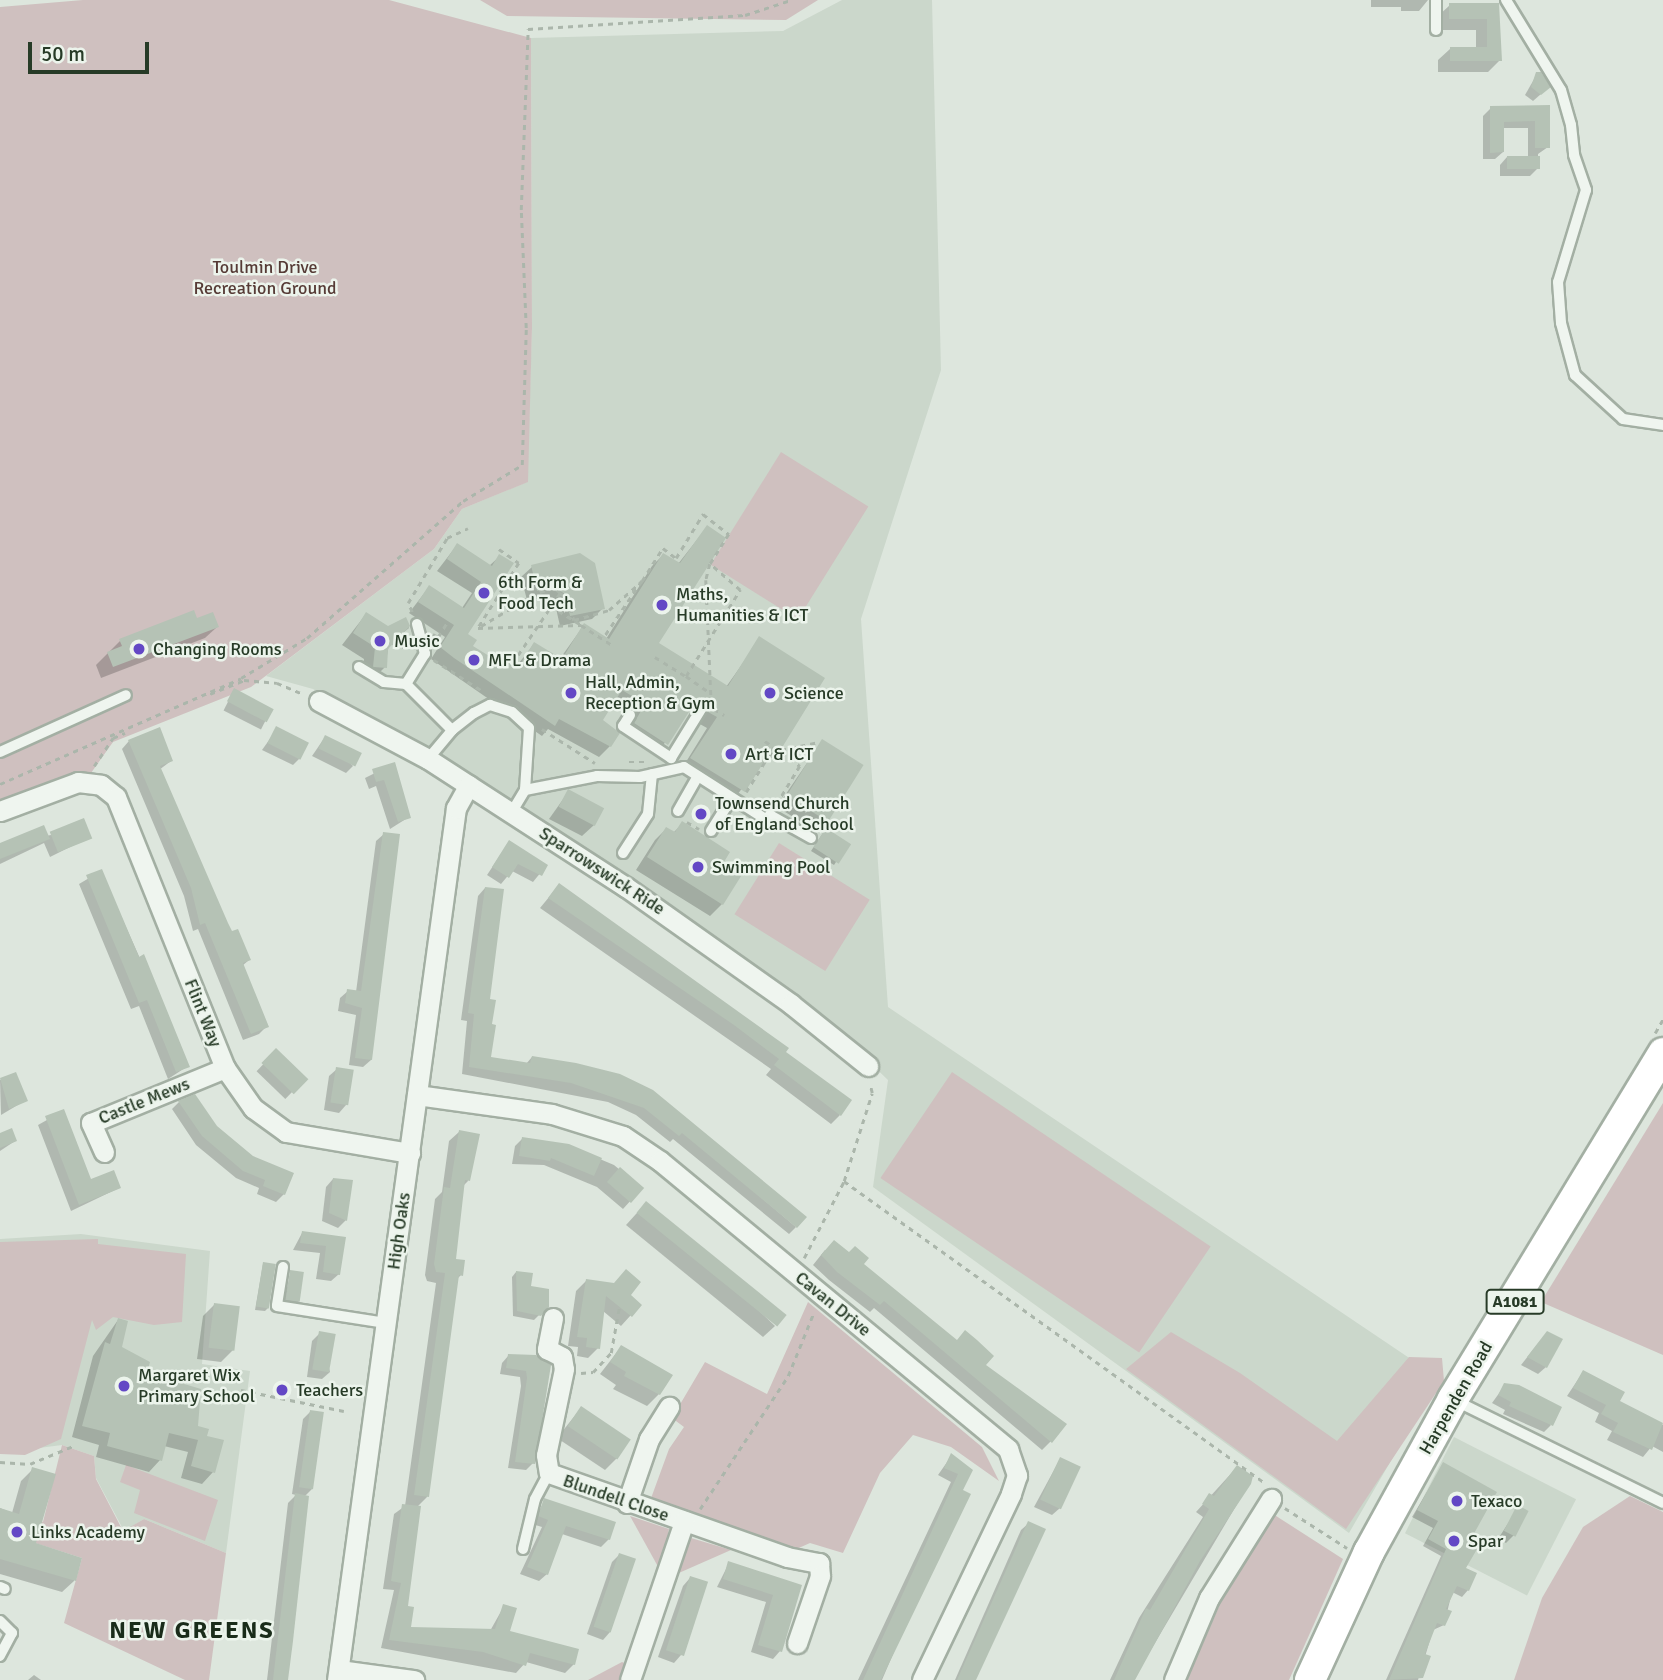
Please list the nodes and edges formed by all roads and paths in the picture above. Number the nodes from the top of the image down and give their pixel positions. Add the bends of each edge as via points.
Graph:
1 (791, 0) edge
2 (1436, 0) edge
3 (1506, 0) edge
4 (1436, 30) dead end
5 (1663, 425) edge
6 (468, 528) dead end
7 (499, 549) dead end
8 (710, 564) junction
9 (642, 581) junction
10 (561, 593) junction
11 (533, 595) junction
12 (551, 606) junction
13 (574, 620) junction
14 (417, 624) joint
15 (581, 625) junction
16 (538, 627) junction
17 (478, 628) junction
18 (603, 639) junction
19 (709, 639) junction
20 (612, 645) dead end
21 (518, 655) dead end
22 (655, 657) dead end
23 (359, 667) dead end
24 (686, 676) junction
25 (406, 684) junction
26 (711, 693) junction
27 (126, 695) dead end
28 (319, 701) joint
29 (707, 706) junction
30 (630, 715) dead end
31 (724, 715) dead end
32 (452, 730) junction
33 (765, 741) dead end
34 (815, 743) dead end
35 (774, 747) junction
36 (781, 750) junction
37 (0, 752) edge
38 (671, 758) junction
39 (428, 759) junction
40 (596, 764) dead end
41 (584, 767) dead end
42 (673, 770) junction
43 (652, 774) junction
44 (698, 776) junction
45 (81, 782) junction
46 (0, 784) edge
47 (469, 785) junction
48 (524, 790) junction
49 (732, 798) junction
50 (0, 811) edge
51 (678, 811) dead end
52 (512, 812) junction
53 (770, 814) junction
54 (711, 831) dead end
55 (811, 838) dead end
56 (623, 853) dead end
57 (1663, 1053) edge
58 (868, 1066) joint
59 (225, 1068) junction
60 (417, 1095) junction
61 (104, 1152) dead end
62 (410, 1153) junction
63 (844, 1181) junction
64 (283, 1267) dead end
65 (794, 1272) junction
66 (821, 1294) junction
67 (619, 1308) dead end
68 (553, 1318) dead end
69 (386, 1323) junction
70 (565, 1369) junction
71 (241, 1390) dead end
72 (1452, 1399) junction
73 (669, 1407) dead end
74 (344, 1411) dead end
75 (73, 1446) dead end
76 (0, 1462) edge
77 (549, 1473) junction
78 (1271, 1499) junction
79 (627, 1503) junction
80 (1663, 1503) edge
81 (687, 1522) junction
82 (523, 1549) dead end
83 (1350, 1550) dead end
84 (0, 1621) edge
85 (797, 1643) dead end
86 (0, 1656) edge
87 (338, 1675) edge
88 (414, 1680) edge
89 (631, 1680) edge
90 (922, 1680) edge
91 (1174, 1680) edge
92 (1310, 1680) edge

1 - 46 path via 745,15 528,29 522,210 526,328 522,465 463,501 298,644 242,678
2 - 4 lane
3 - 5 lane via 1561,90 1586,190 1558,282 1561,323 1574,375 1623,419
6 - 14 path via 447,538 408,603
7 - 17 path via 519,563
8 - 9 path via 729,534 703,514 676,558 663,548
8 - 19 path
8 - 19 path via 740,590
9 - 13 path via 609,610
9 - 18 path
10 - 11 path via 554,589
10 - 12 path
10 - 13 path via 568,598
11 - 12 path
11 - 17 path
12 - 13 path
12 - 16 path
13 - 15 path
14 - 25 lane via 425,654
15 - 16 path
15 - 18 path
16 - 17 path
16 - 21 path
18 - 20 path
19 - 24 path
19 - 26 path
22 - 24 path
23 - 25 lane via 384,682
24 - 26 path
25 - 32 lane
26 - 29 path
27 - 37 lane
28 - 39 street, Sparrowswick Ride
28 - 45 path via 277,683 244,680 113,738
29 - 31 path
29 - 38 lane
30 - 38 lane via 623,726
32 - 39 lane
32 - 48 lane via 490,705 512,712 529,728
33 - 35 path
34 - 36 path
35 - 36 path
35 - 53 path via 743,798
36 - 53 path via 800,766
38 - 42 lane
39 - 47 street, Sparrowswick Ride
40 - 41 path
42 - 43 lane
42 - 44 lane via 684,767
43 - 48 lane via 597,776
43 - 56 lane via 648,814
44 - 49 lane
44 - 51 lane
45 - 50 street
45 - 59 street, Flint Way via 101,785 116,797
47 - 52 street, Sparrowswick Ride
47 - 60 street, High Oaks via 456,808
48 - 52 lane
49 - 53 lane via 766,820
49 - 54 lane
52 - 58 street, Sparrowswick Ride via 691,930
53 - 55 lane
57 - 72 main road, Harpenden Road / A1081
58 - 63 path via 872,1093
59 - 61 street, Castle Mews via 91,1122
59 - 62 street, Flint Way via 253,1108 286,1132
60 - 62 street, High Oaks
60 - 65 street, Cavan Drive via 552,1114 623,1136
62 - 69 street, High Oaks
63 - 65 path via 813,1247
63 - 78 path via 1269,1485
64 - 69 lane via 277,1306
65 - 66 street, Cavan Drive
66 - 81 path via 788,1376
66 - 90 street, Cavan Drive via 998,1439 1016,1466 1011,1494
67 - 70 path via 614,1345 606,1359 587,1375
68 - 70 street via 547,1349 562,1357
69 - 87 street, High Oaks
70 - 77 street, Blundell Close via 546,1455
71 - 74 path
72 - 80 lane
72 - 92 main road, Harpenden Road / A1081 via 1369,1552
73 - 79 street via 649,1439
75 - 76 path via 30,1464
77 - 79 street, Blundell Close
77 - 82 lane via 535,1499
78 - 83 path
78 - 91 street via 1209,1598
79 - 81 street, Blundell Close
81 - 85 street, Blundell Close via 819,1563 820,1576
81 - 89 street, Blundell Close
84 - 86 lane via 12,1633
87 - 88 street

